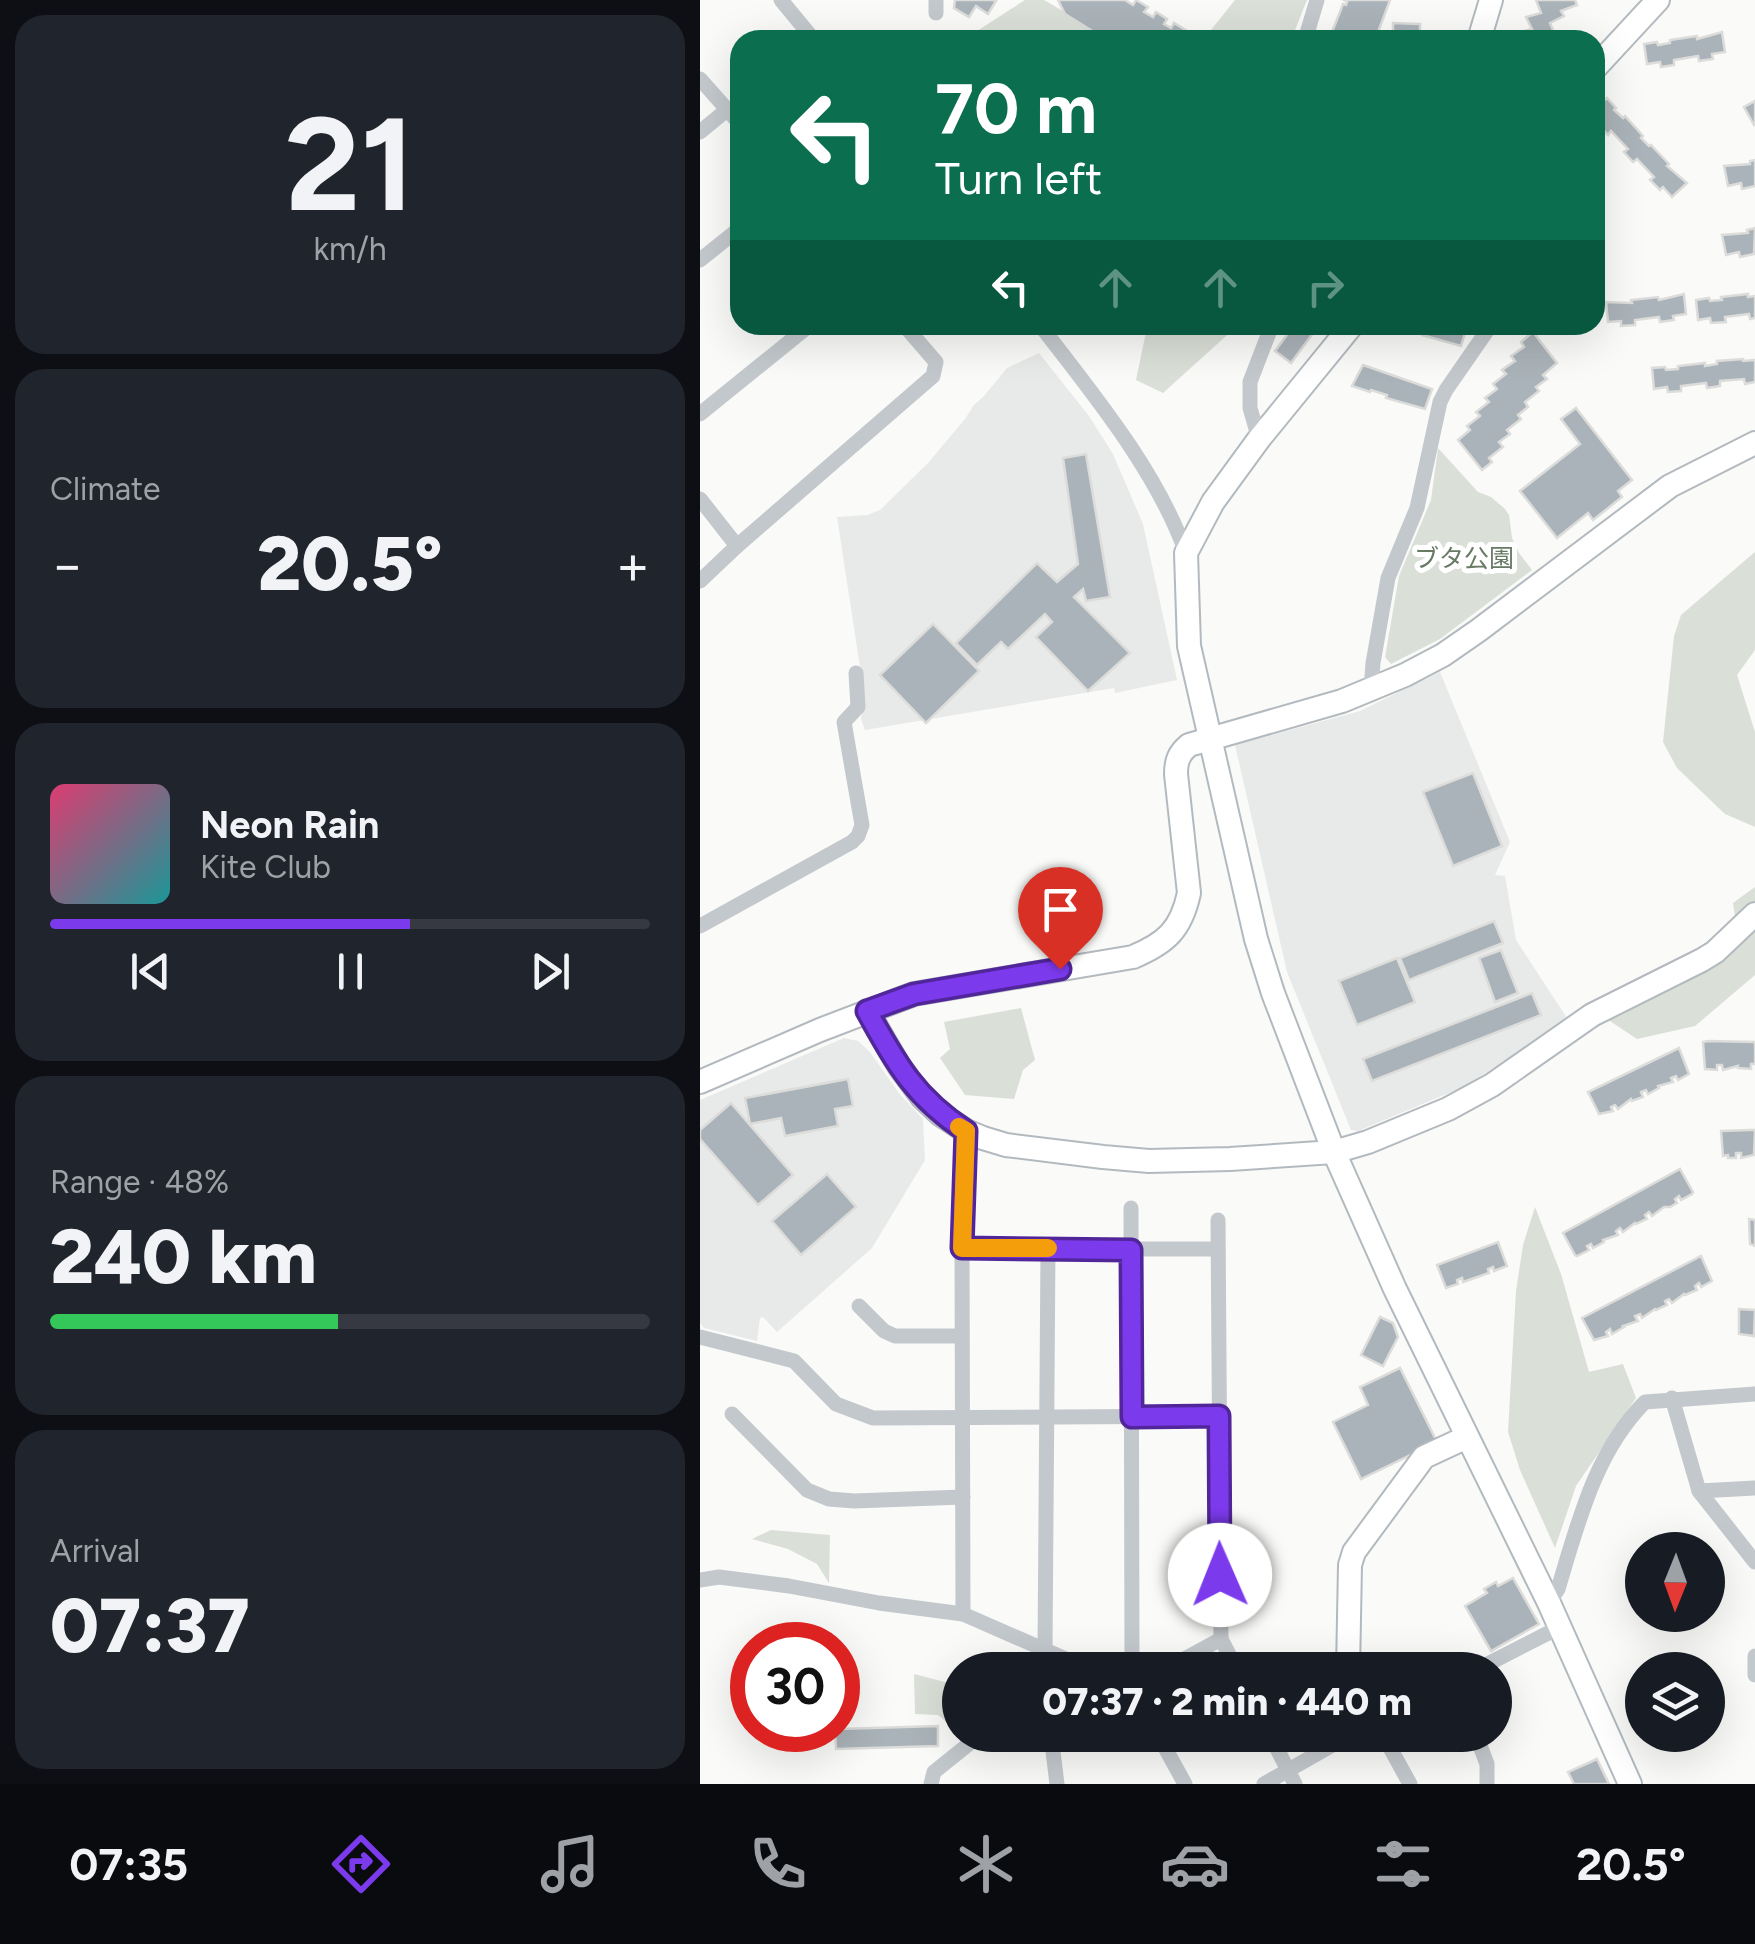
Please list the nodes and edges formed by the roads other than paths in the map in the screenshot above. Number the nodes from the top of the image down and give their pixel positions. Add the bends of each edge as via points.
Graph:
1 (781, 0) edge
2 (1318, 0) edge
3 (1491, 0) edge
4 (1658, 0) edge
5 (806, 30) edge
6 (1308, 30) edge
7 (1482, 30) edge
8 (1605, 57) edge
9 (700, 79) edge
10 (728, 109) junction
11 (730, 112) edge
12 (700, 132) edge
13 (730, 236) edge
14 (700, 260) edge
15 (798, 335) edge
16 (913, 335) edge
17 (1047, 335) edge
18 (1268, 335) edge
19 (1344, 335) edge
20 (1484, 335) edge
21 (700, 414) edge
22 (1260, 438) junction
23 (1755, 443) edge
24 (700, 499) edge
25 (737, 546) junction
26 (1186, 553) junction
27 (700, 581) edge
28 (856, 674) dead end
29 (1371, 690) junction
30 (1210, 739) junction
31 (1755, 914) edge
32 (700, 926) edge
33 (867, 1011) junction
34 (700, 1082) edge
35 (966, 1131) junction
36 (1334, 1152) junction
37 (1131, 1208) dead end
38 (1218, 1220) dead end
39 (962, 1248) junction
40 (1048, 1248) junction
41 (1218, 1248) junction
42 (1131, 1250) junction
43 (860, 1306) dead end
44 (962, 1336) junction
45 (700, 1337) edge
46 (1755, 1394) edge
47 (1672, 1398) junction
48 (732, 1414) dead end
49 (1219, 1416) junction
50 (1132, 1417) junction
51 (962, 1418) junction
52 (1047, 1418) junction
53 (1468, 1437) junction
54 (1755, 1488) edge
55 (1699, 1490) junction
56 (963, 1497) junction
57 (1755, 1562) edge
58 (700, 1580) edge
59 (1549, 1603) junction
60 (963, 1614) junction
61 (1560, 1626) junction
62 (1221, 1639) junction
63 (1046, 1650) junction
64 (1050, 1652) edge
65 (1132, 1652) edge
66 (1197, 1652) edge
67 (1227, 1652) edge
68 (1348, 1652) edge
69 (1510, 1652) edge
70 (1755, 1656) edge
71 (1755, 1675) edge
72 (959, 1752) edge
73 (1054, 1752) edge
74 (1167, 1752) edge
75 (1279, 1752) edge
76 (1325, 1752) edge
77 (1392, 1752) edge
78 (1482, 1752) edge
79 (1292, 1777) edge
80 (931, 1784) edge
81 (1057, 1784) edge
82 (1185, 1784) edge
83 (1264, 1784) edge
84 (1410, 1784) edge
85 (1487, 1784) edge
86 (1630, 1784) edge

1 - 5 street
2 - 6 street
3 - 7 street
4 - 8 street
9 - 10 street
10 - 11 street
10 - 12 street
13 - 14 street
15 - 21 street
16 - 25 street via 936,362 934,376
17 - 26 street via 1127,442 1172,515
18 - 22 street via 1250,382
19 - 22 street
20 - 29 street via 1440,402 1417,508 1388,578
22 - 26 street
23 - 29 street via 1670,486 1443,655
24 - 25 street
25 - 27 street
26 - 30 street via 1189,646
28 - 32 street via 858,707 844,722 862,825 858,836
29 - 30 street
30 - 33 street via 1189,745 1176,762 1189,894 1167,938 1133,957 914,994
30 - 36 street via 1256,939
31 - 36 street via 1715,952 1592,1015 1474,1097
33 - 34 street
33 - 35 street via 922,1097
35 - 36 street via 1006,1145 1150,1160
35 - 39 street
36 - 53 street
37 - 42 street
38 - 41 street
39 - 40 street
39 - 44 street
40 - 42 street
40 - 52 street
41 - 42 street
41 - 49 street
42 - 50 street
43 - 44 street via 895,1336
44 - 51 street
45 - 51 street via 794,1361 836,1404 874,1418
46 - 47 street
47 - 55 street
47 - 59 street via 1644,1402 1626,1420 1587,1493
48 - 56 street via 807,1490 828,1499
49 - 50 street
49 - 62 street
50 - 52 street
50 - 65 street
51 - 52 street
51 - 56 street
52 - 63 street
53 - 59 street
53 - 68 street via 1424,1456 1354,1552
54 - 55 street
55 - 57 street
56 - 60 street
58 - 60 street via 736,1579
59 - 61 street
60 - 63 street
61 - 69 street
61 - 86 street
62 - 66 street
62 - 67 street
63 - 64 street
70 - 71 street
72 - 80 street via 934,1772
73 - 81 street
74 - 82 street
75 - 79 street
76 - 79 street
77 - 84 street
78 - 85 street
79 - 83 street

